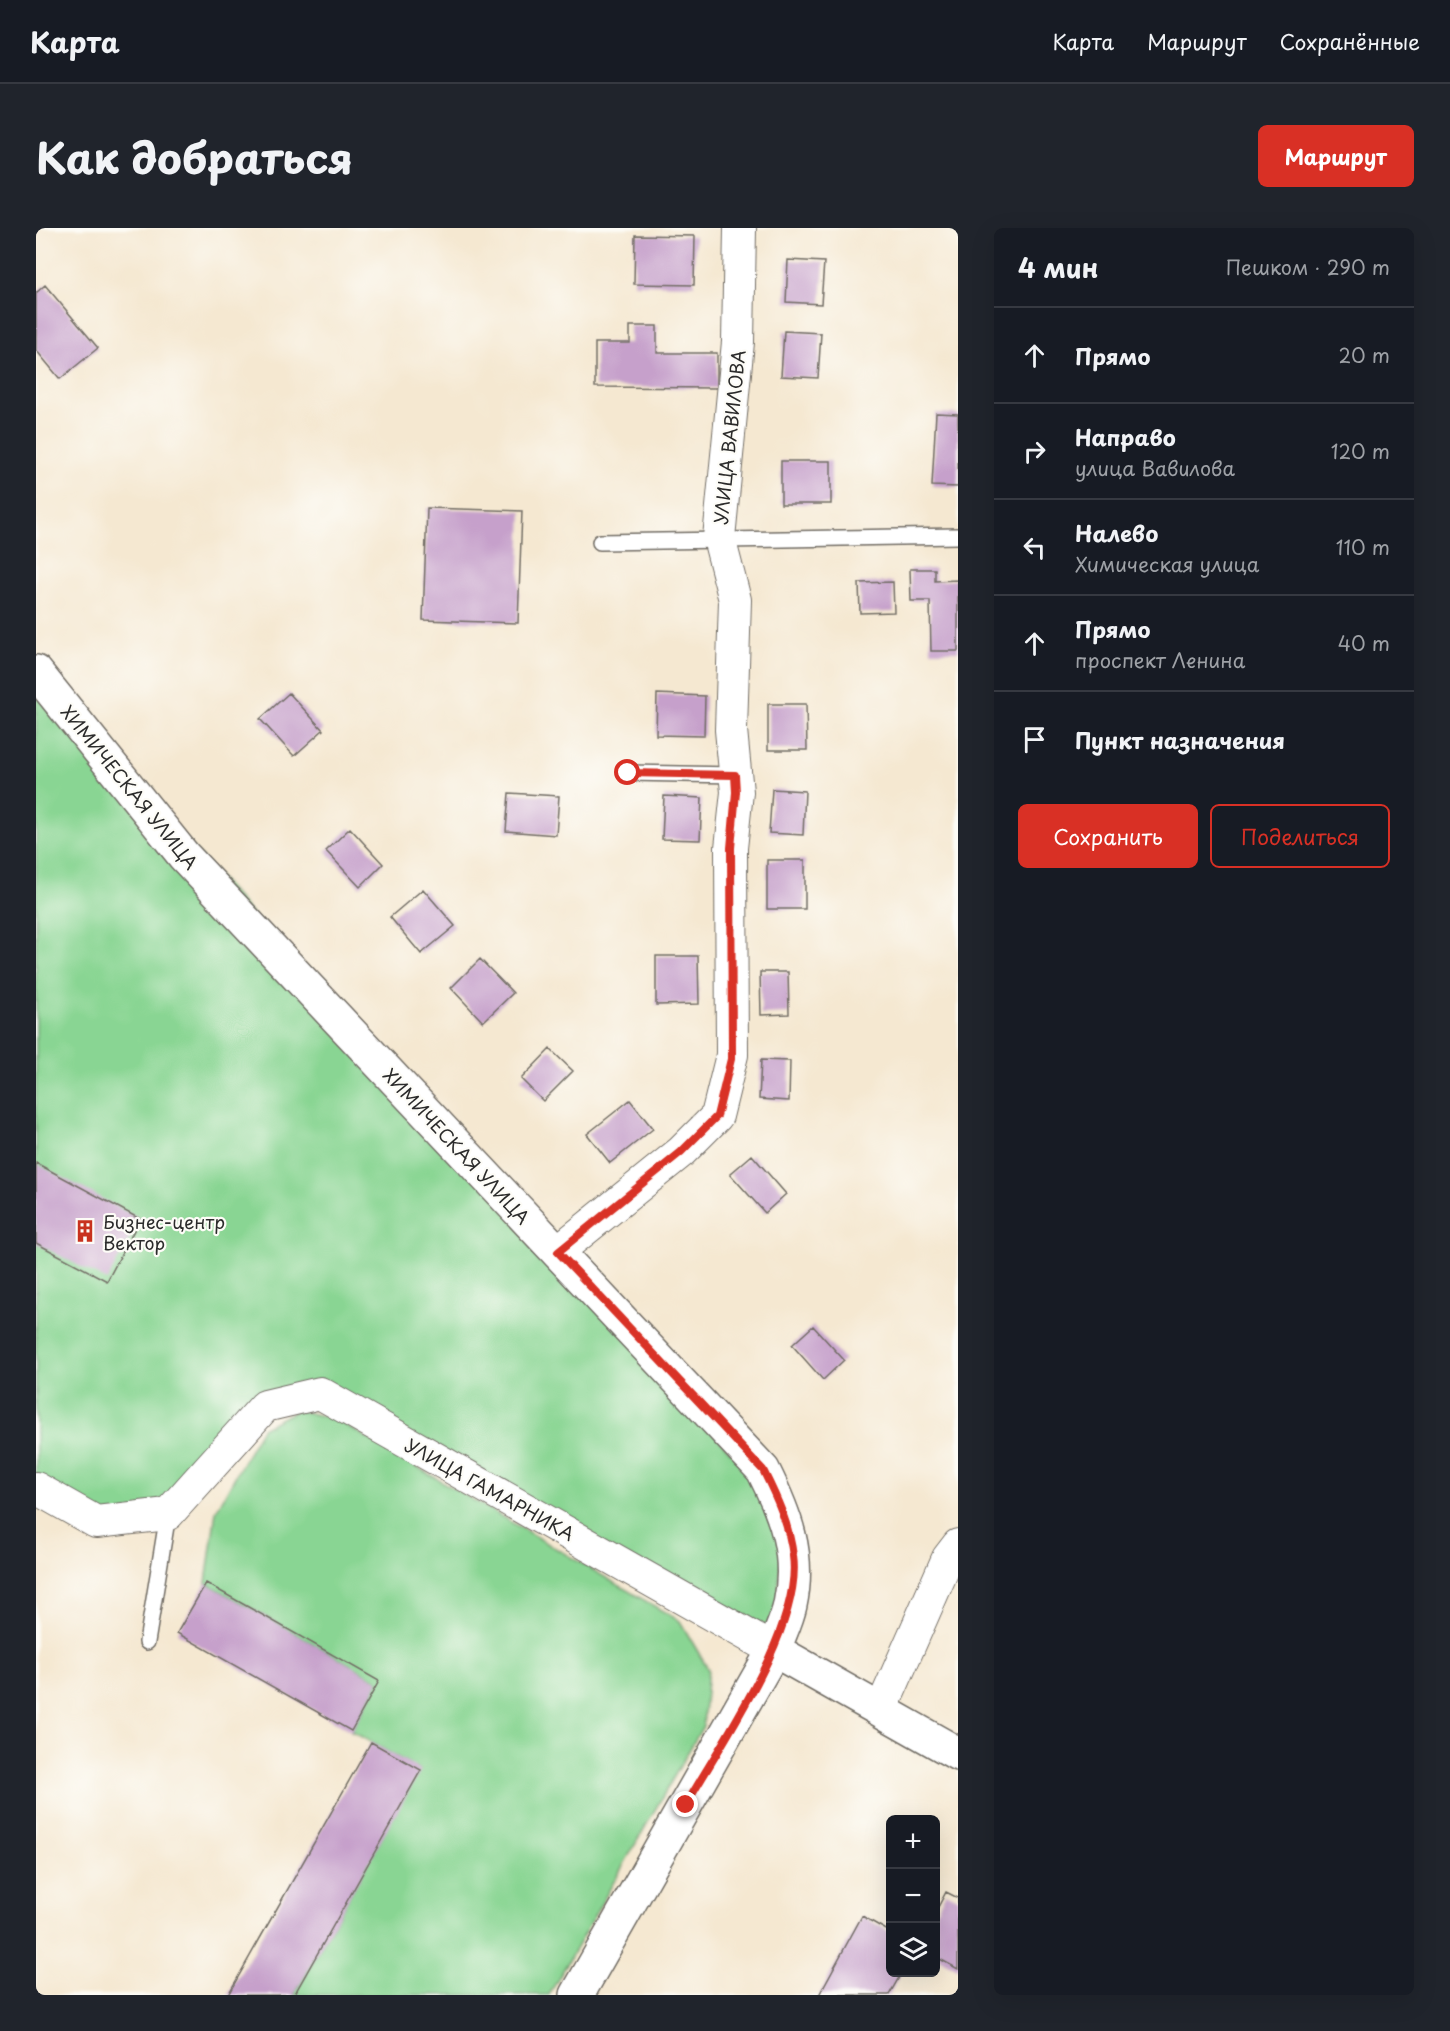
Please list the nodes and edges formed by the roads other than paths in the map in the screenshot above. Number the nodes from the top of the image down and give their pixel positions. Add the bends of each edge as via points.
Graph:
1 (740, 228) edge
2 (958, 536) edge
3 (719, 538) junction
4 (600, 542) dead end
5 (36, 672) edge
6 (628, 773) dead end
7 (735, 775) junction
8 (558, 1252) junction
9 (36, 1488) edge
10 (168, 1514) junction
11 (958, 1545) edge
12 (147, 1641) dead end
13 (774, 1650) junction
14 (881, 1710) junction
15 (958, 1754) edge
16 (577, 1995) edge

1 - 3 street, УЛИЦА ВАВИЛОВА via 738,342
2 - 3 lane
3 - 4 lane
3 - 7 street, УЛИЦА ВАВИЛОВА via 735,600 731,730
5 - 8 street, ХИМИЧЕСКАЯ УЛИЦА via 184,856
6 - 7 lane
7 - 8 street, УЛИЦА ВАВИЛОВА via 731,848 732,1055 717,1116 681,1152
8 - 13 street, ХИМИЧЕСКАЯ УЛИЦА via 763,1470 784,1512 794,1558 790,1605
9 - 10 street via 96,1522
10 - 12 lane
10 - 13 street, УЛИЦА ГАМАРНИКА via 265,1406 320,1393
11 - 14 street via 948,1558
13 - 14 street, УЛИЦА ГАМАРНИКА
13 - 16 street, ХИМИЧЕСКАЯ УЛИЦА
14 - 15 street, УЛИЦА ГАМАРНИКА

